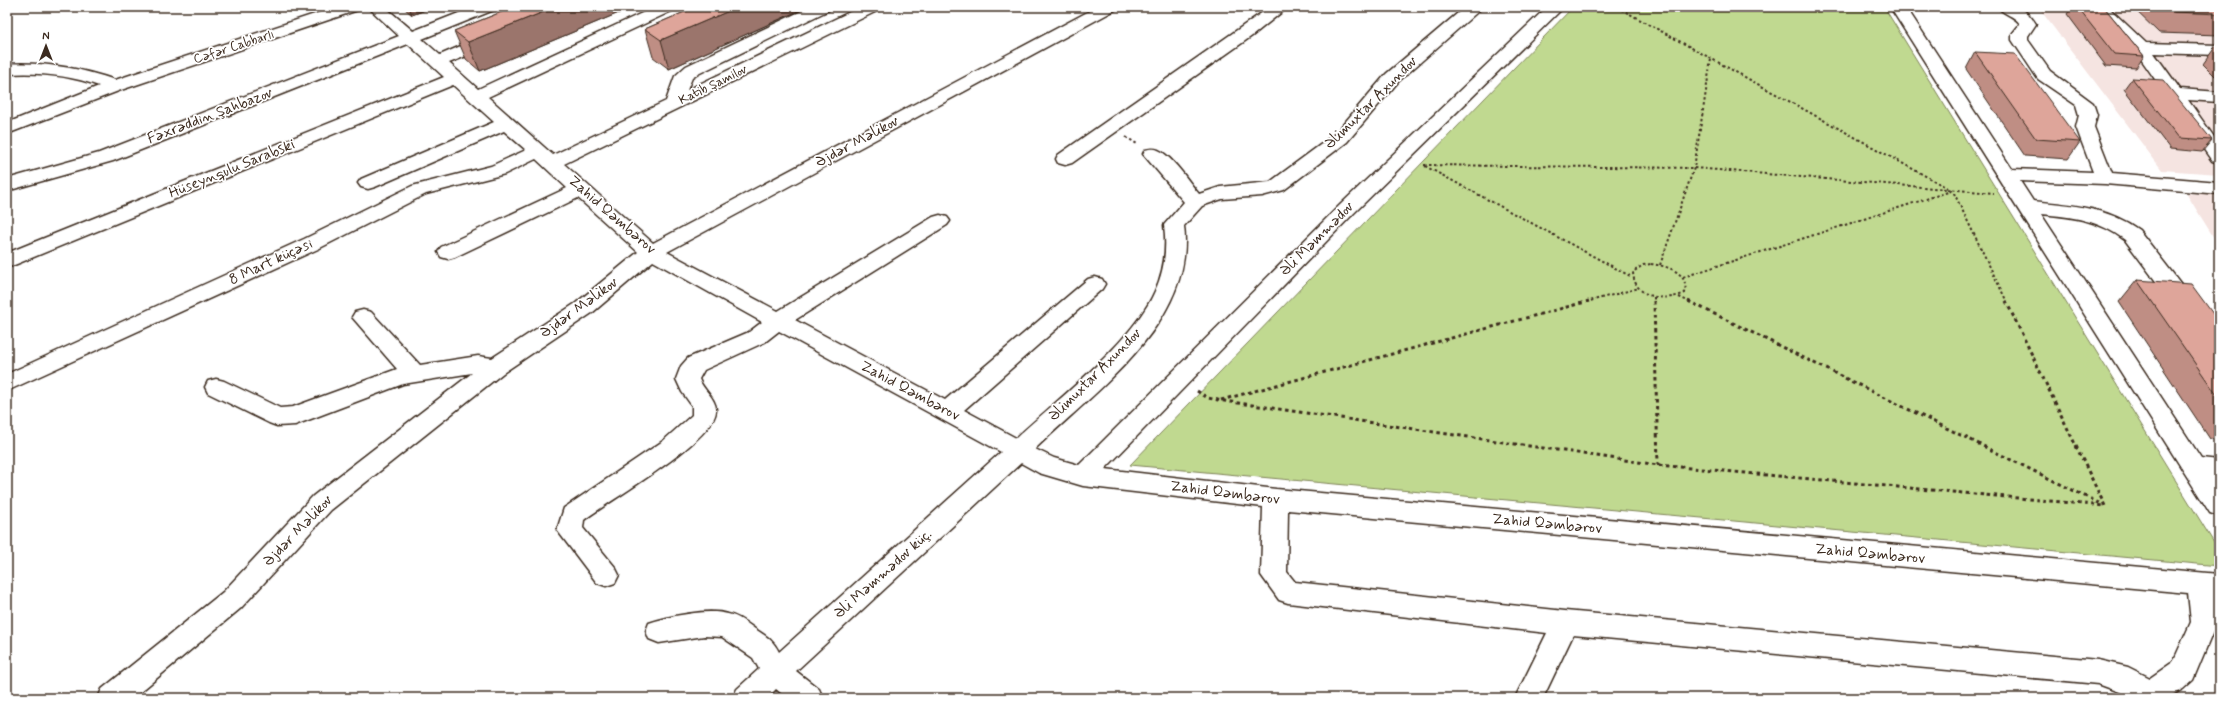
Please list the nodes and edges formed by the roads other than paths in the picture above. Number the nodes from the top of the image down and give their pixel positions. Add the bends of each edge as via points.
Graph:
1 (352, 7) edge
2 (376, 7) edge
3 (488, 7) edge
4 (668, 7) edge
5 (823, 7) edge
6 (873, 7) edge
7 (1109, 7) edge
8 (1280, 7) edge
9 (1475, 7) edge
10 (1556, 7) edge
11 (1898, 7) edge
12 (2006, 7) edge
13 (2099, 7) edge
14 (503, 34) edge
15 (411, 38) junction
16 (2142, 48) junction
17 (2219, 50) edge
18 (438, 62) junction
19 (7, 69) edge
20 (456, 78) junction
21 (115, 86) junction
22 (2175, 94) junction
23 (476, 96) junction
24 (2219, 97) edge
25 (673, 104) junction
26 (507, 123) junction
27 (7, 130) edge
28 (1152, 154) road end
29 (546, 156) junction
30 (2219, 157) edge
31 (1065, 159) dead end
32 (2006, 175) junction
33 (2105, 178) junction
34 (368, 183) dead end
35 (7, 186) edge
36 (2219, 188) edge
37 (581, 189) junction
38 (2022, 200) junction
39 (1195, 202) junction
40 (940, 220) dead end
41 (448, 252) dead end
42 (651, 252) junction
43 (7, 261) edge
44 (1095, 284) dead end
45 (363, 318) dead end
46 (779, 320) junction
47 (2219, 349) edge
48 (495, 367) junction
49 (414, 373) junction
50 (7, 383) edge
51 (216, 387) dead end
52 (948, 411) junction
53 (1019, 450) junction
54 (2194, 467) junction
55 (2219, 469) edge
56 (1083, 476) junction
57 (1276, 499) junction
58 (2219, 506) edge
59 (606, 575) dead end
60 (2209, 584) edge
61 (1565, 623) junction
62 (659, 631) dead end
63 (775, 672) junction
64 (2146, 696) edge
65 (112, 698) edge
66 (747, 698) edge
67 (809, 698) edge
68 (1529, 698) edge

1 - 21 street, Cəfər Cabbarlı
2 - 15 street, Zahid Qəmbərov
3 - 15 street, Fəxrəddin Şahbazov
4 - 23 street
5 - 25 street via 692,70 684,76
6 - 25 street, Katib Şamilov
7 - 42 street, Əjdər Məlikov
8 - 31 street
9 - 39 street, Əlimuxtar Axundov via 1392,78 1341,138 1277,186 1262,190 1220,193
10 - 56 street, Əli Məmmədov via 1347,209
11 - 32 street
12 - 33 street via 2022,15 2028,24 2026,30 2020,34 2020,40 2044,75 2084,103 2088,116 2085,127
13 - 16 street
14 - 18 street
15 - 18 street, Zahid Qəmbərov
15 - 35 street, Fəxrəddin Şahbazov via 106,157
16 - 17 street
16 - 22 street
18 - 20 street, Zahid Qəmbərov
19 - 21 street via 26,68 82,74
20 - 23 street, Zahid Qəmbərov
20 - 43 street, Hüseynqulu Sarabski
21 - 27 street, Cəfər Cabbarlı
22 - 24 street
22 - 30 street
23 - 26 street, Zahid Qəmbərov
25 - 29 street, Katib Şamilov
26 - 29 street, Zahid Qəmbərov
26 - 34 street
28 - 39 street
29 - 37 street, Zahid Qəmbərov
29 - 50 street, 8 Mart küçəsi via 419,190 311,244
32 - 33 street
32 - 38 street
33 - 36 street
37 - 41 street
37 - 42 street, Zahid Qəmbərov
38 - 47 street via 2093,214 2119,223 2132,235
38 - 54 street
39 - 53 street, Əlimuxtar Axundov via 1174,224 1177,244 1174,266 1167,289 1154,312 1130,343
40 - 46 street
42 - 46 street, Zahid Qəmbərov
42 - 48 street, Əjdər Məlikov via 584,308
44 - 52 street
45 - 49 street
46 - 52 street, Zahid Qəmbərov
46 - 59 street via 757,337 691,368 687,382 705,406 705,413 700,421 669,449 573,515 570,530
48 - 49 street via 478,364
48 - 65 street, Əjdər Məlikov via 322,503 232,600
49 - 51 street via 391,379 295,416 277,417
52 - 53 street, Zahid Qəmbərov
53 - 56 street, Zahid Qəmbərov via 1047,466
53 - 63 street, Əli Məmmədov küç.
54 - 55 street
54 - 58 street
56 - 57 street, Zahid Qəmbərov
57 - 60 street, Zahid Qəmbərov
57 - 61 street via 1274,575 1288,592
60 - 64 street via 2204,622 2182,671 2173,680
61 - 64 street via 2098,672 2128,680
61 - 68 street
62 - 63 street via 704,624 728,625 763,649
63 - 66 street, Əli Məmmədov küç.
63 - 67 street

